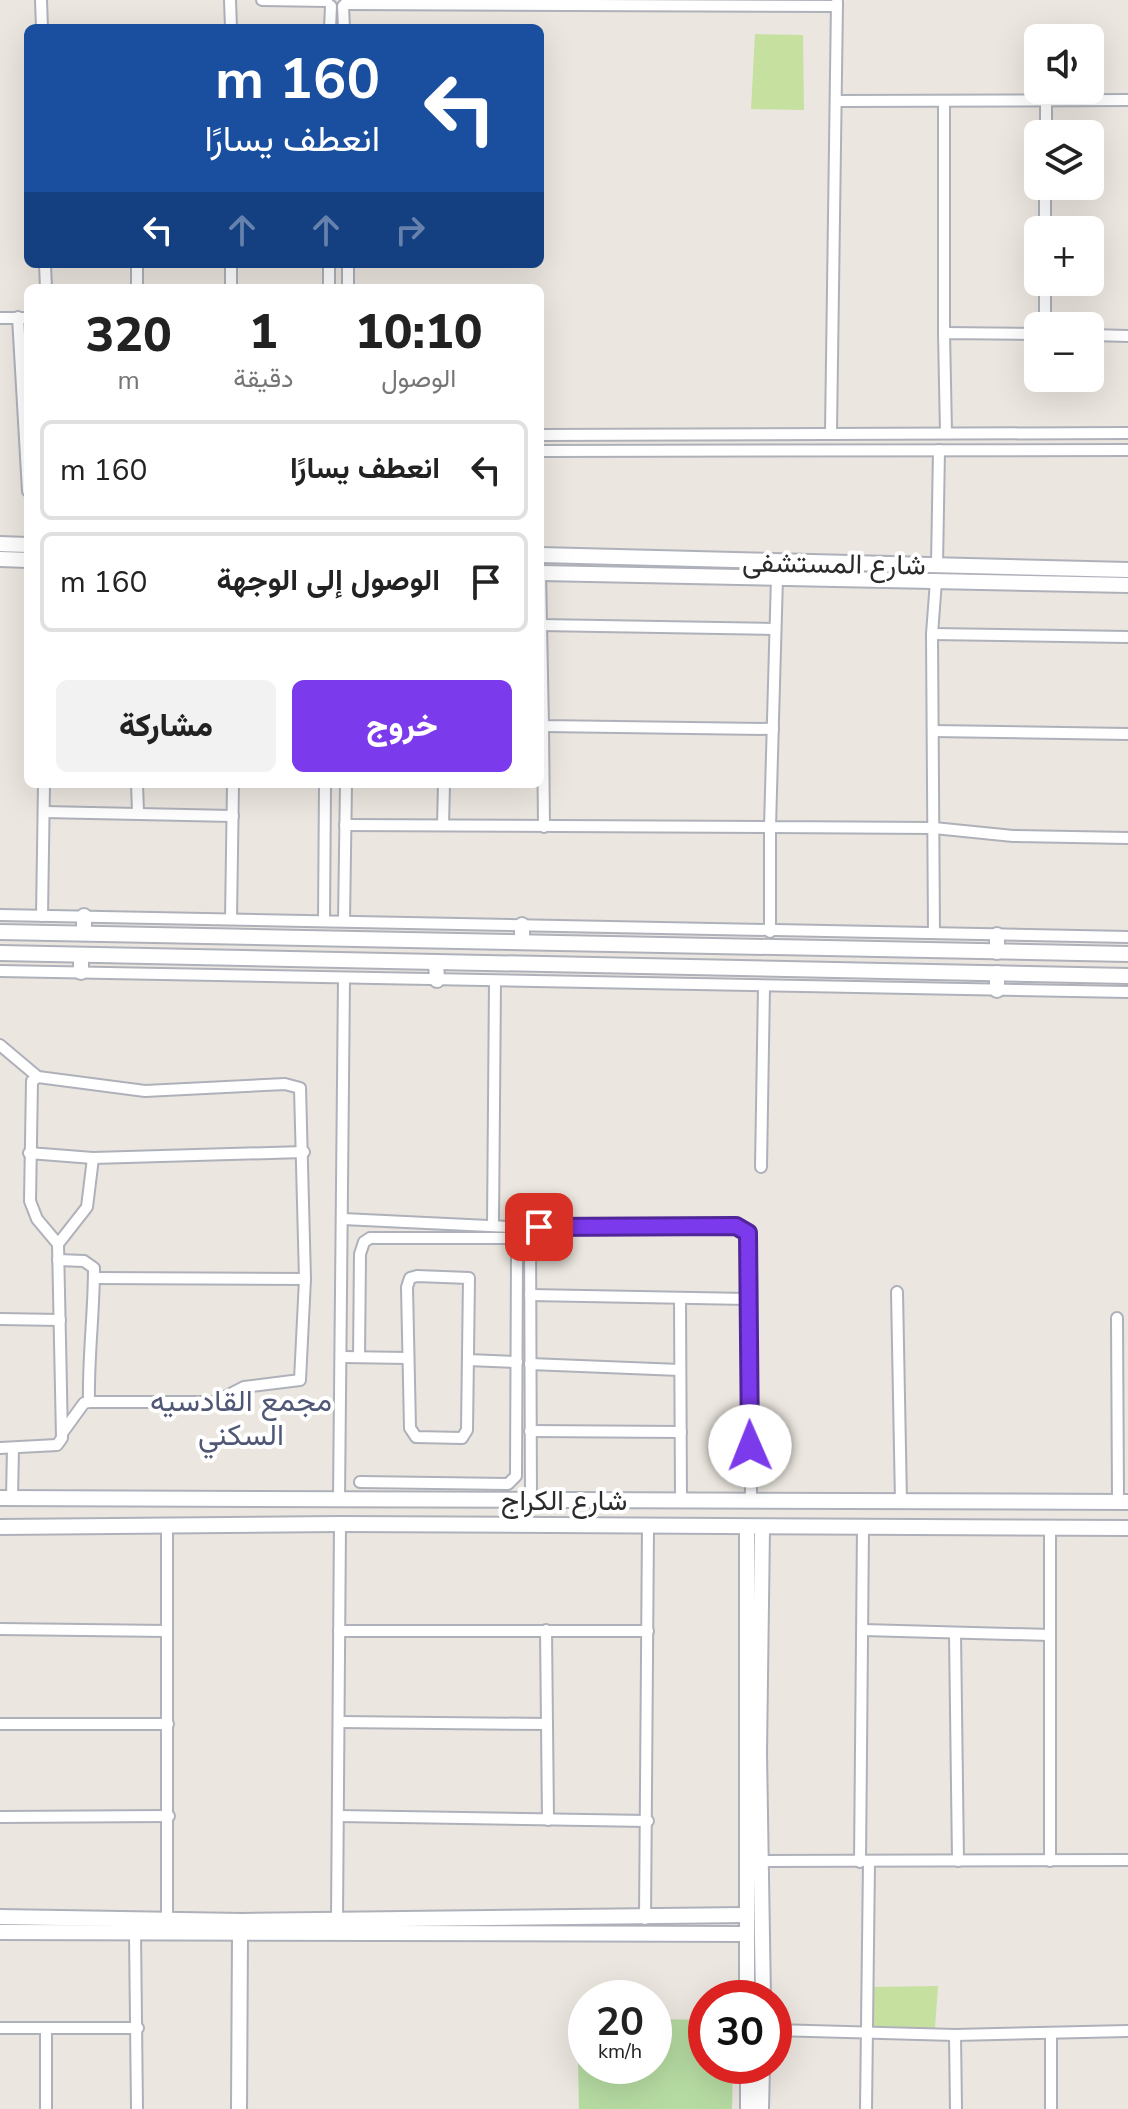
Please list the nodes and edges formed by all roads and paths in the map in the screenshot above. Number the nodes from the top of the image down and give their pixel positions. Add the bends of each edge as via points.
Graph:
1 (41, 0) edge
2 (230, 0) edge
3 (262, 0) edge
4 (606, 2) edge
5 (337, 3) edge
6 (837, 3) edge
7 (42, 24) edge
8 (231, 24) edge
9 (331, 24) edge
10 (343, 24) edge
11 (1024, 100) edge
12 (1104, 100) edge
13 (1128, 100) edge
14 (838, 101) junction
15 (944, 101) junction
16 (0, 318) edge
17 (23, 318) edge
18 (944, 333) junction
19 (1024, 334) edge
20 (1104, 335) edge
21 (1128, 336) edge
22 (24, 353) edge
23 (831, 432) junction
24 (946, 433) junction
25 (1004, 433) junction
26 (1128, 433) edge
27 (618, 434) junction
28 (544, 435) edge
29 (939, 450) junction
30 (1006, 450) junction
31 (1128, 450) edge
32 (544, 451) edge
33 (618, 451) junction
34 (0, 544) edge
35 (24, 545) edge
36 (544, 555) edge
37 (613, 556) junction
38 (0, 559) edge
39 (24, 560) edge
40 (937, 565) junction
41 (1042, 568) junction
42 (1128, 570) edge
43 (544, 573) edge
44 (613, 574) junction
45 (777, 577) junction
46 (936, 581) junction
47 (1042, 583) junction
48 (1128, 585) edge
49 (544, 625) edge
50 (775, 629) junction
51 (932, 634) junction
52 (1128, 637) edge
53 (544, 726) edge
54 (773, 729) junction
55 (933, 731) junction
56 (1128, 734) edge
57 (44, 788) edge
58 (137, 788) edge
59 (233, 788) edge
60 (325, 788) edge
61 (346, 788) edge
62 (444, 788) edge
63 (544, 788) edge
64 (44, 812) junction
65 (138, 812) junction
66 (233, 816) junction
67 (345, 825) junction
68 (443, 825) junction
69 (544, 827) junction
70 (770, 827) junction
71 (934, 828) junction
72 (1128, 838) edge
73 (0, 915) edge
74 (42, 916) junction
75 (84, 916) junction
76 (231, 919) junction
77 (324, 920) junction
78 (344, 921) junction
79 (522, 925) junction
80 (0, 932) edge
81 (770, 932) junction
82 (84, 933) junction
83 (934, 933) junction
84 (997, 935) junction
85 (273, 937) junction
86 (1128, 937) edge
87 (522, 942) junction
88 (822, 948) junction
89 (997, 952) junction
90 (0, 953) edge
91 (1128, 954) edge
92 (81, 955) junction
93 (272, 959) junction
94 (436, 962) junction
95 (822, 969) junction
96 (0, 971) edge
97 (81, 972) junction
98 (997, 973) junction
99 (1128, 976) edge
100 (344, 978) junction
101 (437, 980) junction
102 (495, 981) junction
103 (764, 986) junction
104 (997, 990) junction
105 (1128, 992) edge
106 (0, 1045) edge
107 (38, 1077) junction
108 (304, 1152) junction
109 (29, 1153) junction
110 (93, 1158) junction
111 (761, 1167) dead end
112 (343, 1219) junction
113 (493, 1226) junction
114 (530, 1228) junction
115 (58, 1244) junction
116 (58, 1260) junction
117 (94, 1278) junction
118 (305, 1279) junction
119 (897, 1292) dead end
120 (530, 1295) junction
121 (680, 1299) junction
122 (748, 1299) junction
123 (1117, 1318) dead end
124 (0, 1319) edge
125 (60, 1320) junction
126 (343, 1357) junction
127 (359, 1357) junction
128 (408, 1358) junction
129 (468, 1360) junction
130 (517, 1362) junction
131 (530, 1364) junction
132 (680, 1370) junction
133 (89, 1402) junction
134 (530, 1431) junction
135 (63, 1432) junction
136 (681, 1432) junction
137 (0, 1448) edge
138 (13, 1448) junction
139 (360, 1482) dead end
140 (6, 1498) edge
141 (120, 1499) junction
142 (339, 1499) junction
143 (531, 1500) junction
144 (751, 1500) junction
145 (681, 1501) junction
146 (901, 1502) junction
147 (927, 1502) junction
148 (1123, 1502) edge
149 (340, 1524) junction
150 (167, 1525) junction
151 (121, 1526) junction
152 (648, 1526) junction
153 (0, 1527) edge
154 (863, 1527) junction
155 (927, 1527) junction
156 (755, 1528) junction
157 (1050, 1528) junction
158 (1128, 1528) edge
159 (0, 1629) edge
160 (546, 1630) junction
161 (863, 1630) junction
162 (167, 1631) junction
163 (339, 1631) junction
164 (648, 1631) junction
165 (955, 1633) junction
166 (1049, 1635) junction
167 (339, 1722) junction
168 (0, 1724) edge
169 (168, 1724) junction
170 (547, 1724) junction
171 (753, 1753) junction
172 (169, 1816) junction
173 (338, 1816) junction
174 (0, 1817) edge
175 (548, 1820) junction
176 (648, 1821) junction
177 (1128, 1860) edge
178 (761, 1861) junction
179 (958, 1861) junction
180 (1050, 1861) junction
181 (864, 1862) junction
182 (745, 1915) junction
183 (337, 1919) junction
184 (645, 1919) junction
185 (167, 1921) junction
186 (1, 1925) edge
187 (388, 1926) junction
188 (411, 1926) junction
189 (688, 1926) junction
190 (135, 1933) junction
191 (240, 1934) junction
192 (745, 1934) junction
193 (746, 1980) edge
194 (763, 1980) edge
195 (0, 2028) edge
196 (46, 2028) junction
197 (138, 2028) junction
198 (792, 2031) edge
199 (1128, 2031) edge
200 (866, 2033) junction
201 (1051, 2033) junction
202 (955, 2035) junction
203 (752, 2084) edge
204 (757, 2084) edge
205 (46, 2109) edge
206 (137, 2109) edge
207 (239, 2109) edge
208 (748, 2109) edge
209 (761, 2109) edge
210 (866, 2109) edge
211 (956, 2109) edge
212 (1051, 2109) edge

1 - 7 street
2 - 8 street
3 - 5 street
4 - 5 street
4 - 6 street
5 - 9 street
5 - 10 street
6 - 14 street
11 - 15 street
12 - 13 street
14 - 15 street
14 - 23 street
15 - 18 street
16 - 17 street
17 - 22 street
18 - 19 street
18 - 24 street
20 - 21 street
23 - 24 street
23 - 27 street
24 - 25 street
25 - 26 street
25 - 30 street
27 - 28 street
27 - 33 street
29 - 30 street
29 - 33 street
29 - 40 street
30 - 31 street
32 - 33 street
34 - 35 street
36 - 37 street, شارع المستشفى
37 - 40 street, شارع المستشفى
37 - 44 street
38 - 39 street
40 - 41 street, شارع المستشفى
41 - 42 street, شارع المستشفى
41 - 47 street
43 - 44 street, شارع المستشفى
44 - 45 street, شارع المستشفى
45 - 46 street, شارع المستشفى
45 - 50 street
46 - 47 street, شارع المستشفى
46 - 51 street
47 - 48 street, شارع المستشفى
49 - 50 street
50 - 54 street
51 - 52 street
51 - 55 street
53 - 54 street
54 - 70 street
55 - 56 street
55 - 71 street
57 - 64 street
58 - 65 street
59 - 66 street
60 - 77 street
61 - 67 street
62 - 68 street
63 - 69 street
64 - 65 street
64 - 74 street
65 - 66 street
66 - 76 street
67 - 68 street
67 - 78 street
68 - 69 street
69 - 70 street
70 - 71 street
70 - 81 street
71 - 72 street
71 - 83 street
73 - 74 street
74 - 75 street
75 - 76 street
75 - 82 street
76 - 77 street
77 - 78 street
78 - 79 street
79 - 81 street
79 - 87 street
80 - 82 street
81 - 83 street
82 - 85 street
83 - 84 street
84 - 86 street
84 - 89 street
85 - 87 street
85 - 93 street
87 - 88 street
88 - 89 street
88 - 95 street
89 - 91 street
90 - 92 street
92 - 93 street
92 - 97 street
93 - 94 street
94 - 95 street
94 - 101 street
95 - 98 street
96 - 97 street
97 - 100 street
98 - 99 street
98 - 104 street
100 - 101 street
100 - 112 street
101 - 102 street
102 - 103 street
102 - 113 street
103 - 104 street
103 - 111 street
104 - 105 street
106 - 107 street
107 - 108 street via 145,1091 295,1085 300,1088
107 - 109 street via 32,1081
108 - 110 street
108 - 118 street
109 - 110 street
109 - 115 street via 30,1201
110 - 115 street via 87,1207
112 - 113 street
112 - 126 street
113 - 114 street
114 - 120 street
114 - 122 street via 736,1226 748,1233
115 - 116 street
116 - 117 street via 90,1264
116 - 125 street
117 - 118 street
117 - 133 street
118 - 133 street via 300,1380 244,1387 215,1402
119 - 146 street
120 - 121 street
120 - 131 street
121 - 122 street
121 - 132 street
122 - 144 street
123 - 148 street
124 - 125 street
125 - 135 street
126 - 127 street
126 - 142 street
127 - 128 street
127 - 130 street via 364,1242 508,1238 517,1254
128 - 129 street via 410,1428 416,1437 425,1438 465,1435
128 - 129 street via 410,1278 469,1278
129 - 130 street
130 - 139 street via 512,1481
131 - 132 street
131 - 134 street
132 - 136 street
133 - 135 street
134 - 136 street
134 - 143 street
135 - 138 street via 57,1445
136 - 145 street
137 - 138 street
138 - 140 street
140 - 141 street, شارع الكراج
141 - 142 street, شارع الكراج
141 - 151 street
142 - 143 street, شارع الكراج
143 - 145 street, شارع الكراج
144 - 145 street, شارع الكراج
144 - 146 street, شارع الكراج
146 - 147 street, شارع الكراج
147 - 148 street, شارع الكراج
147 - 155 street
149 - 150 street
149 - 152 street
149 - 163 street
150 - 151 street
150 - 162 street
151 - 153 street
152 - 156 street
152 - 164 street
154 - 155 street
154 - 156 street
154 - 161 street
155 - 157 street
156 - 171 street
157 - 158 street
157 - 166 street
159 - 162 street
160 - 163 street
160 - 164 street
160 - 170 street
161 - 165 street
161 - 181 street
162 - 169 street
163 - 167 street
164 - 176 street
165 - 166 street
165 - 179 street
166 - 180 street
167 - 170 street
167 - 173 street
168 - 169 street
169 - 172 street
170 - 175 street
171 - 178 street
171 - 182 street
172 - 174 street
172 - 185 street
173 - 175 street
173 - 183 street
175 - 176 street
176 - 184 street
177 - 180 street
178 - 181 street
178 - 194 street
179 - 180 street
179 - 181 street
181 - 200 street
182 - 189 street
182 - 192 street
183 - 185 street
183 - 187 street
184 - 188 street
184 - 189 street
185 - 186 street
186 - 190 street
187 - 188 street
187 - 191 street
188 - 189 street
189 - 192 street
190 - 191 street
190 - 197 street
191 - 207 street
192 - 193 street
195 - 196 street
196 - 197 street
196 - 205 street
197 - 206 street
198 - 200 street
199 - 201 street
200 - 202 street
200 - 210 street
201 - 202 street
201 - 212 street
202 - 211 street
203 - 208 street
204 - 209 street

